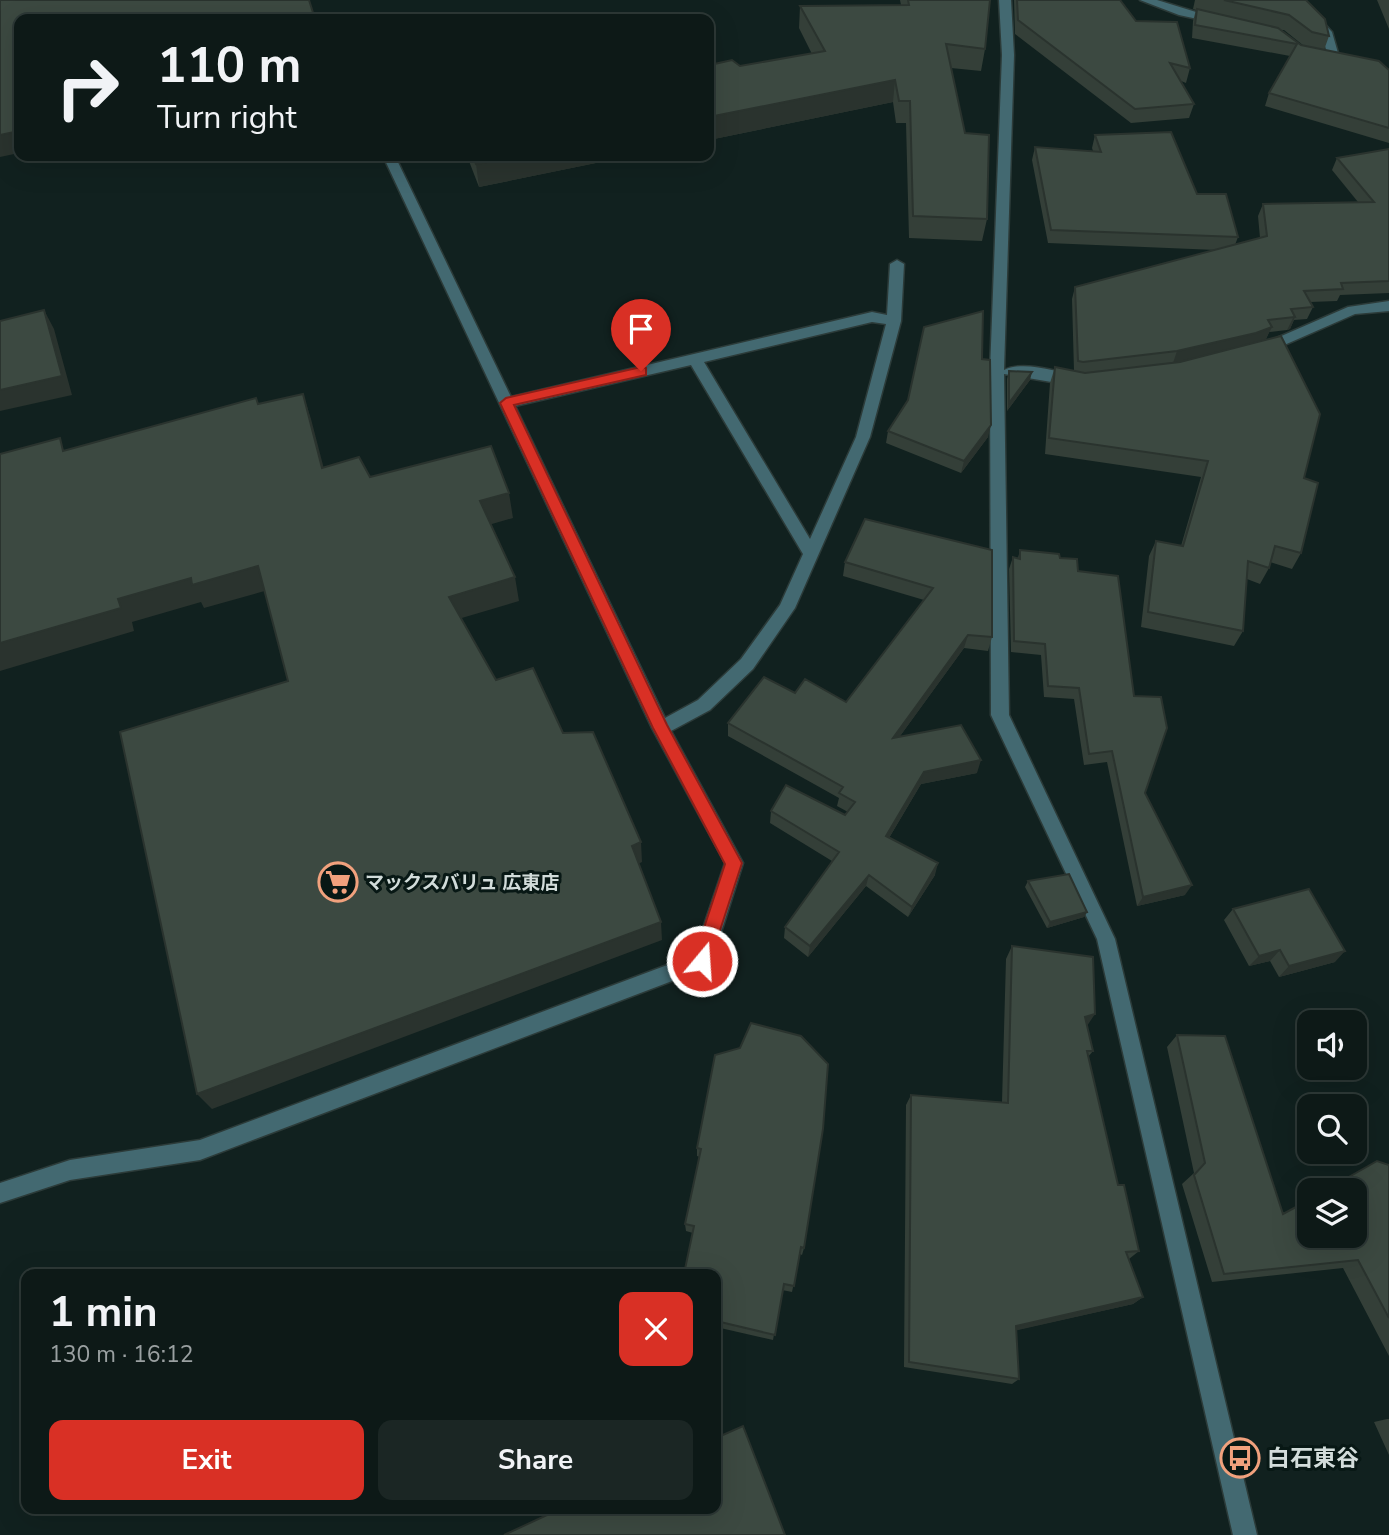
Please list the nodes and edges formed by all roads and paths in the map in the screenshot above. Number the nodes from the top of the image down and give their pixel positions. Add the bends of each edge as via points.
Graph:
1 (1005, 0) edge
2 (1146, 0) edge
3 (1296, 0) edge
4 (1223, 21) edge
5 (1334, 60) edge
6 (391, 161) edge
7 (897, 264) dead end
8 (1389, 306) edge
9 (894, 321) junction
10 (1244, 355) edge
11 (695, 359) junction
12 (997, 371) junction
13 (1093, 380) edge
14 (506, 403) junction
15 (812, 556) junction
16 (661, 728) junction
17 (0, 1194) edge
18 (1245, 1535) edge

1 - 12 street via 1008,55
2 - 4 street
3 - 5 street via 1326,32
6 - 14 street
7 - 9 street
8 - 10 street via 1353,310
9 - 11 street via 872,317
9 - 15 street via 863,437
11 - 14 street
11 - 15 street
12 - 13 street
12 - 18 street via 1000,715 1106,939
14 - 16 street
15 - 16 street via 788,608 747,664 704,705
16 - 17 street via 734,863 702,961 200,1150 70,1170

